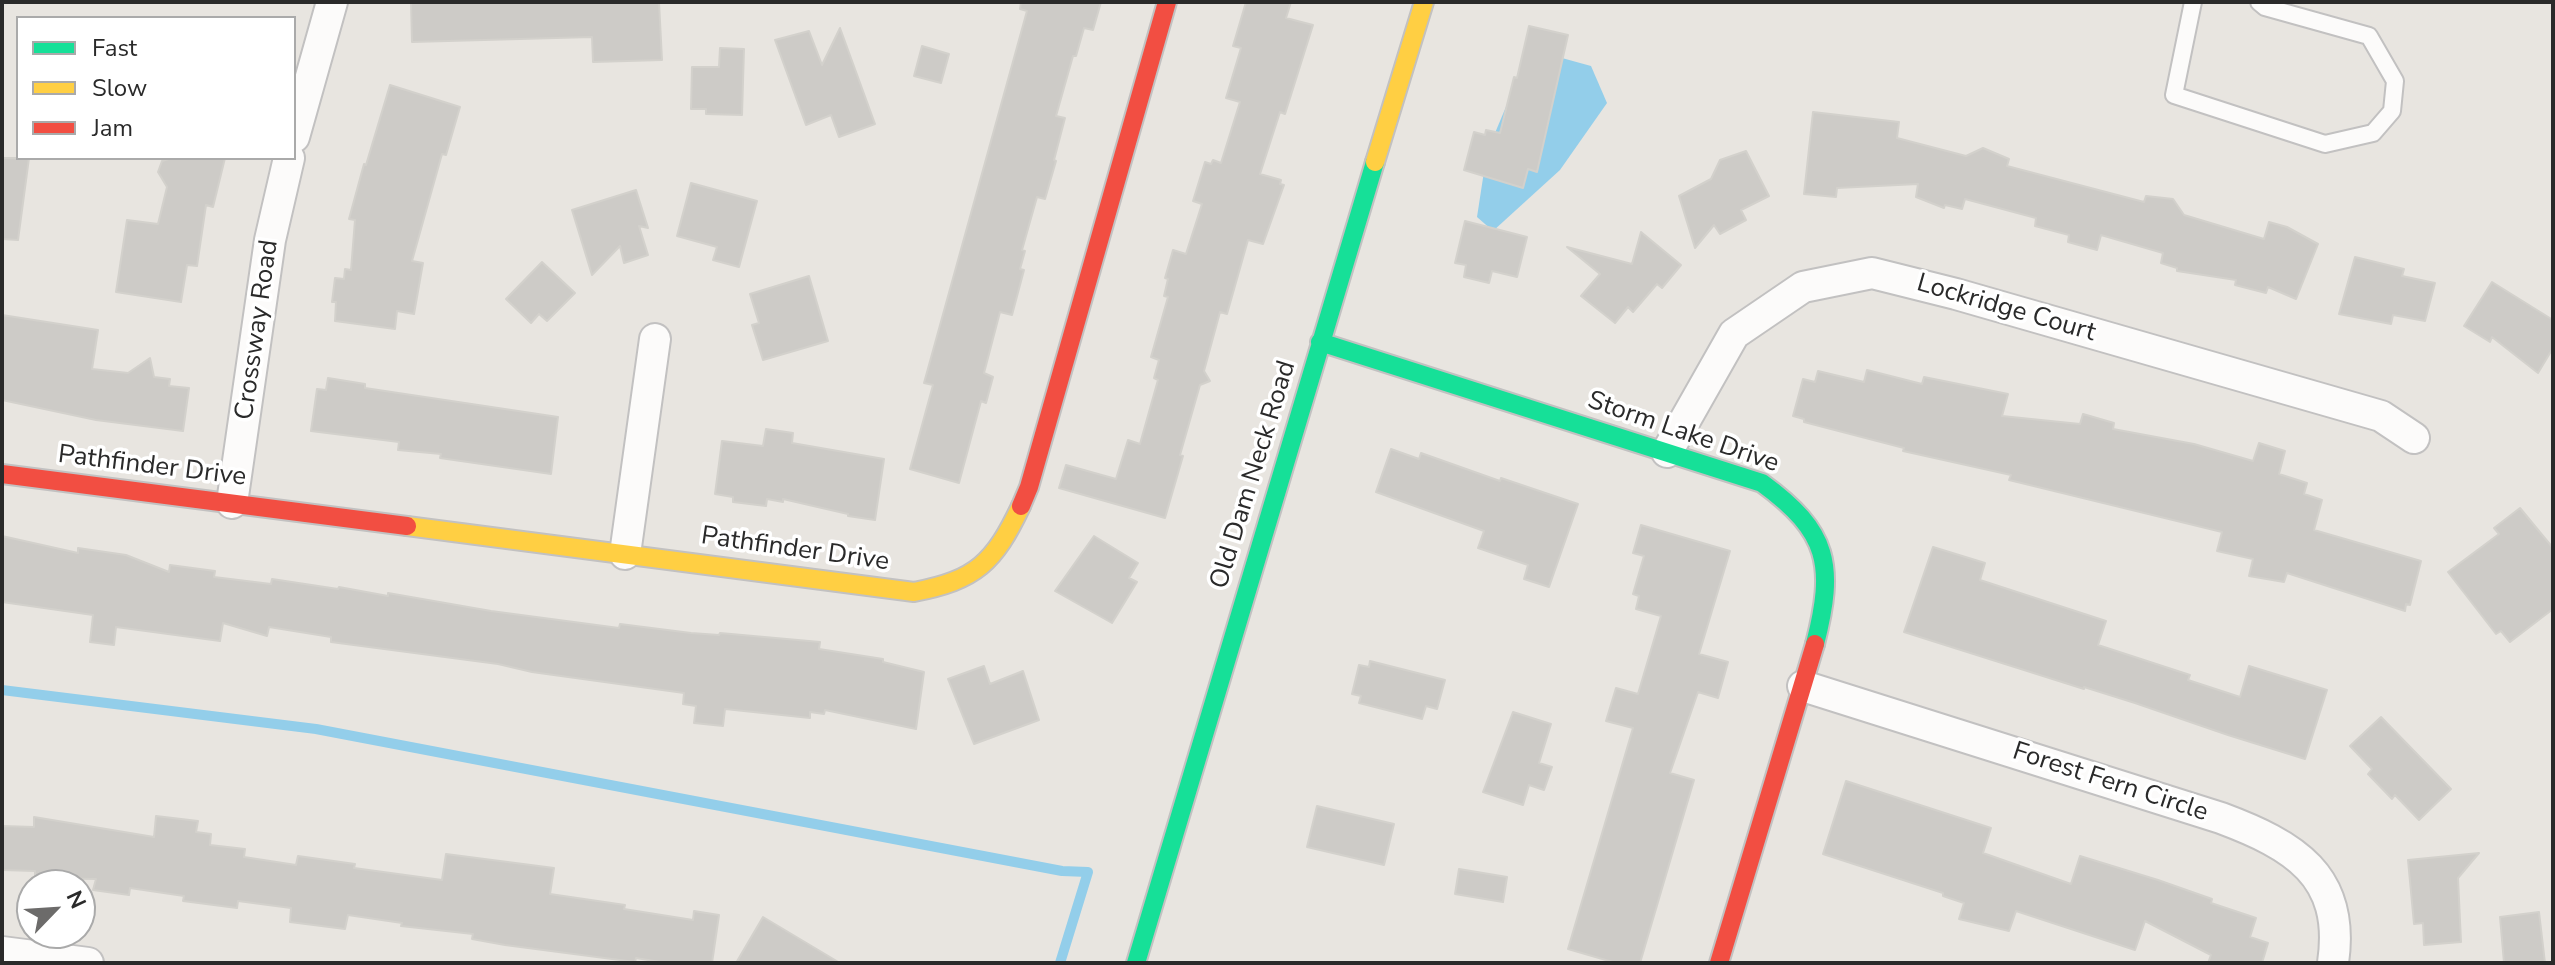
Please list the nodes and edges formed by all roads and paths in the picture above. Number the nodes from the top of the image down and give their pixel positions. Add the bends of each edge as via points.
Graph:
1 (332, 2) edge
2 (1167, 2) edge
3 (1424, 2) edge
4 (2193, 2) edge
5 (2259, 2) edge
6 (296, 130) edge
7 (289, 160) edge
8 (655, 339) dead end
9 (1320, 342) junction
10 (2414, 438) dead end
11 (1667, 452) junction
12 (2, 474) edge
13 (232, 503) junction
14 (625, 554) junction
15 (1803, 686) junction
16 (2, 952) edge
17 (88, 963) edge
18 (1136, 963) edge
19 (1719, 963) edge
20 (2333, 963) edge

1 - 6 street
2 - 14 street, Pathfinder Drive via 1029,487 992,558 956,582 914,592
3 - 9 street, Old Dam Neck Road
4 - 5 lane via 2174,95 2325,144 2373,133 2392,111 2395,81 2369,36
7 - 13 street, Crossway Road via 270,240
8 - 14 street
9 - 11 street, Storm Lake Drive
9 - 18 street, Old Dam Neck Road
10 - 11 street, Lockridge Court via 2381,416 1872,273 1803,287 1734,334
11 - 15 street, Storm Lake Drive via 1762,483 1786,497 1817,537 1827,581
12 - 13 street, Pathfinder Drive
13 - 14 street, Pathfinder Drive
15 - 19 street, Storm Lake Drive
15 - 20 street, Forest Fern Circle via 2262,833 2294,852 2328,897 2335,924
16 - 17 street

